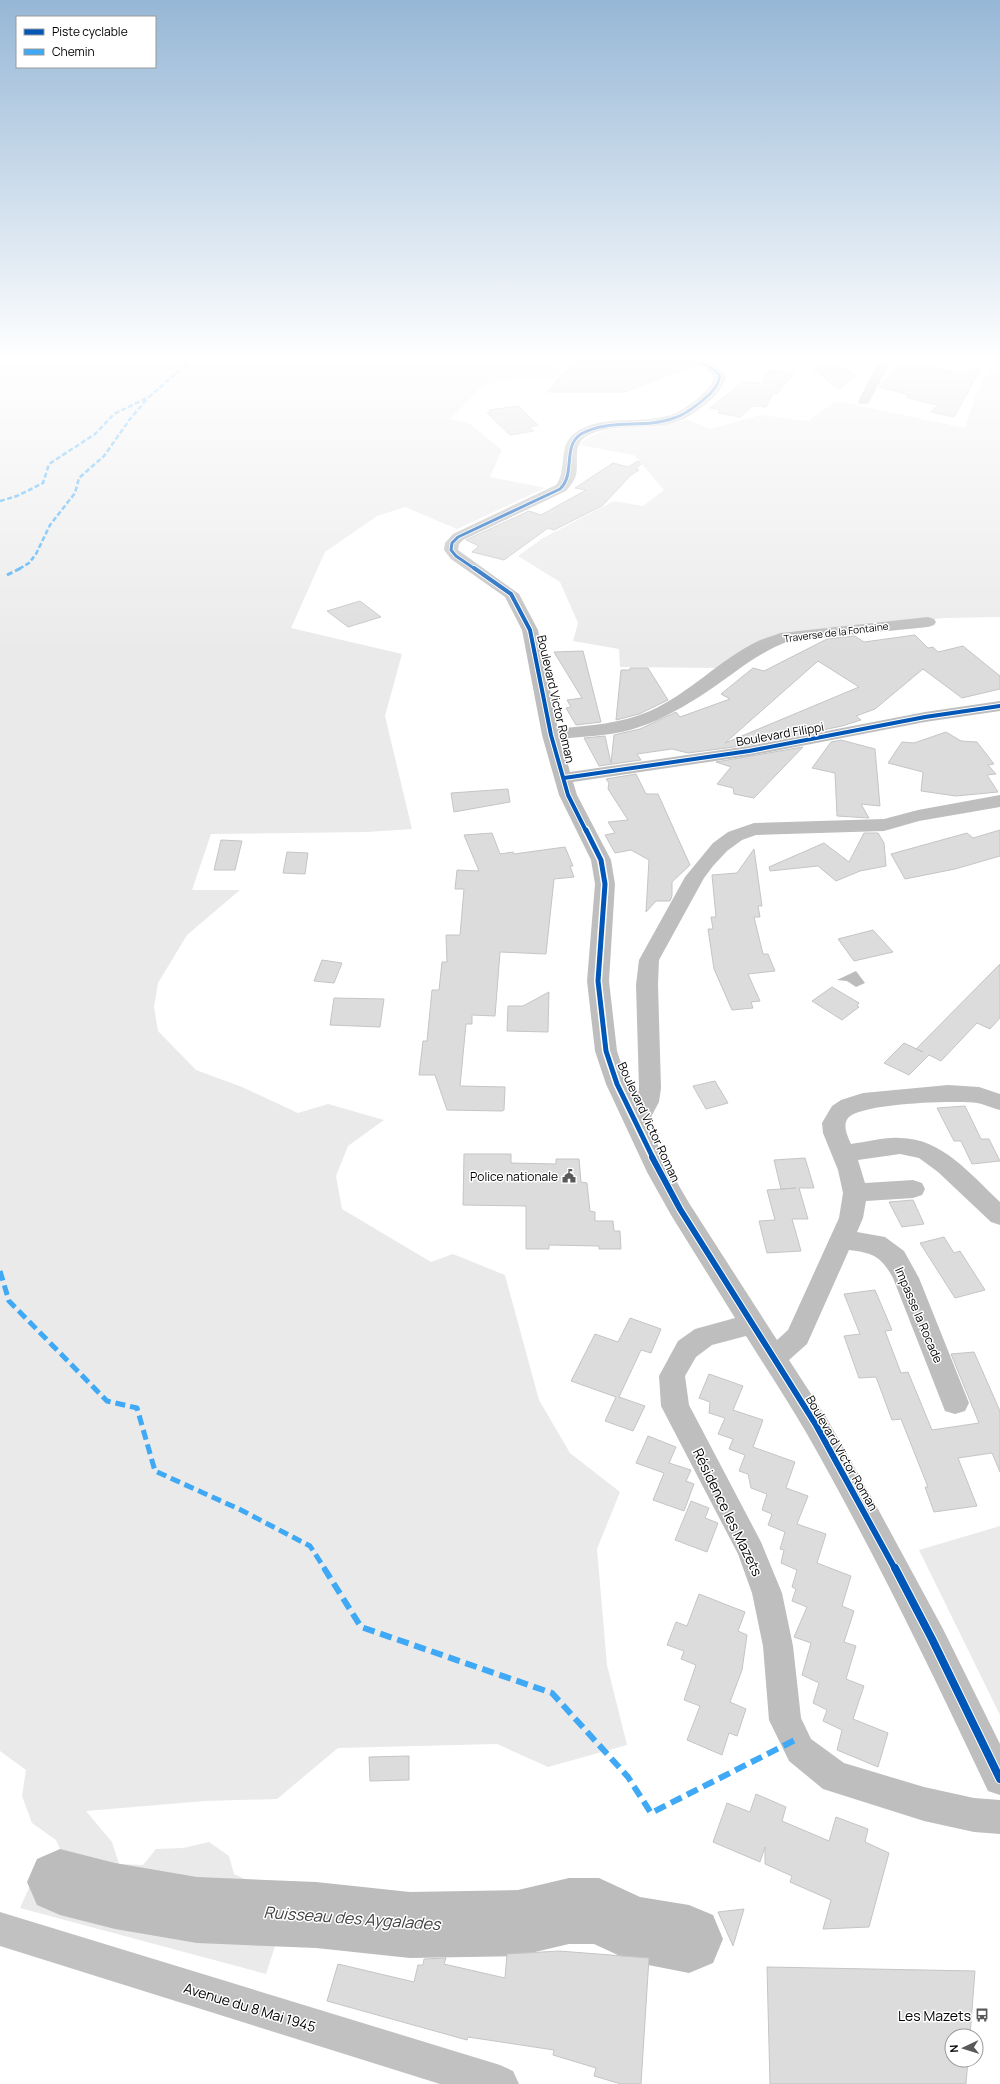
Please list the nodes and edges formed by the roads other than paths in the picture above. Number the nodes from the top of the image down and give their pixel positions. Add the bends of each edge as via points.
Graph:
1 (570, 458) edge
2 (928, 622) dead end
3 (1000, 706) edge
4 (551, 735) junction
5 (564, 778) junction
6 (1000, 801) edge
7 (1000, 1102) edge
8 (631, 1113) junction
9 (843, 1154) junction
10 (913, 1189) dead end
11 (855, 1193) junction
12 (1000, 1216) edge
13 (842, 1239) junction
14 (752, 1324) junction
15 (772, 1356) junction
16 (955, 1403) dead end
17 (998, 1769) edge
18 (1000, 1817) edge
19 (0, 1929) edge
20 (500, 2084) edge

1 - 4 street, Boulevard Victor Roman via 568,476 564,485 554,493 458,538 452,543 451,550 511,594 519,606 530,630
2 - 4 street, Traverse de la Fontaine via 786,636 763,644 694,693 657,714 626,726
3 - 5 street, Boulevard Filippi via 925,717 749,751
4 - 5 street, Boulevard Victor Roman
5 - 8 street, Boulevard Victor Roman via 568,795 601,860 605,884 598,981 602,1020 606,1051 617,1084
6 - 8 street via 884,825 754,829 735,836 720,847 695,877 650,960 646,985 650,1088 648,1102 643,1111
7 - 9 street via 979,1095 948,1093 862,1101 840,1112 834,1123
8 - 14 street, Boulevard Victor Roman via 680,1209
9 - 11 street
9 - 12 street via 900,1146 926,1151
10 - 11 street
11 - 13 street via 851,1218
13 - 15 street via 798,1337 784,1350
13 - 16 street, Impasse la Rocade via 876,1244 895,1258 906,1278
14 - 15 street, Boulevard Victor Roman
14 - 18 street, Résidence les Mazets via 704,1336 687,1349 672,1376 675,1406 751,1550 767,1593 778,1646 785,1720 800,1750 835,1777 924,1804 974,1815
15 - 17 street, Boulevard Victor Roman via 816,1425 868,1518
19 - 20 main road, Avenue du 8 Mai 1945

